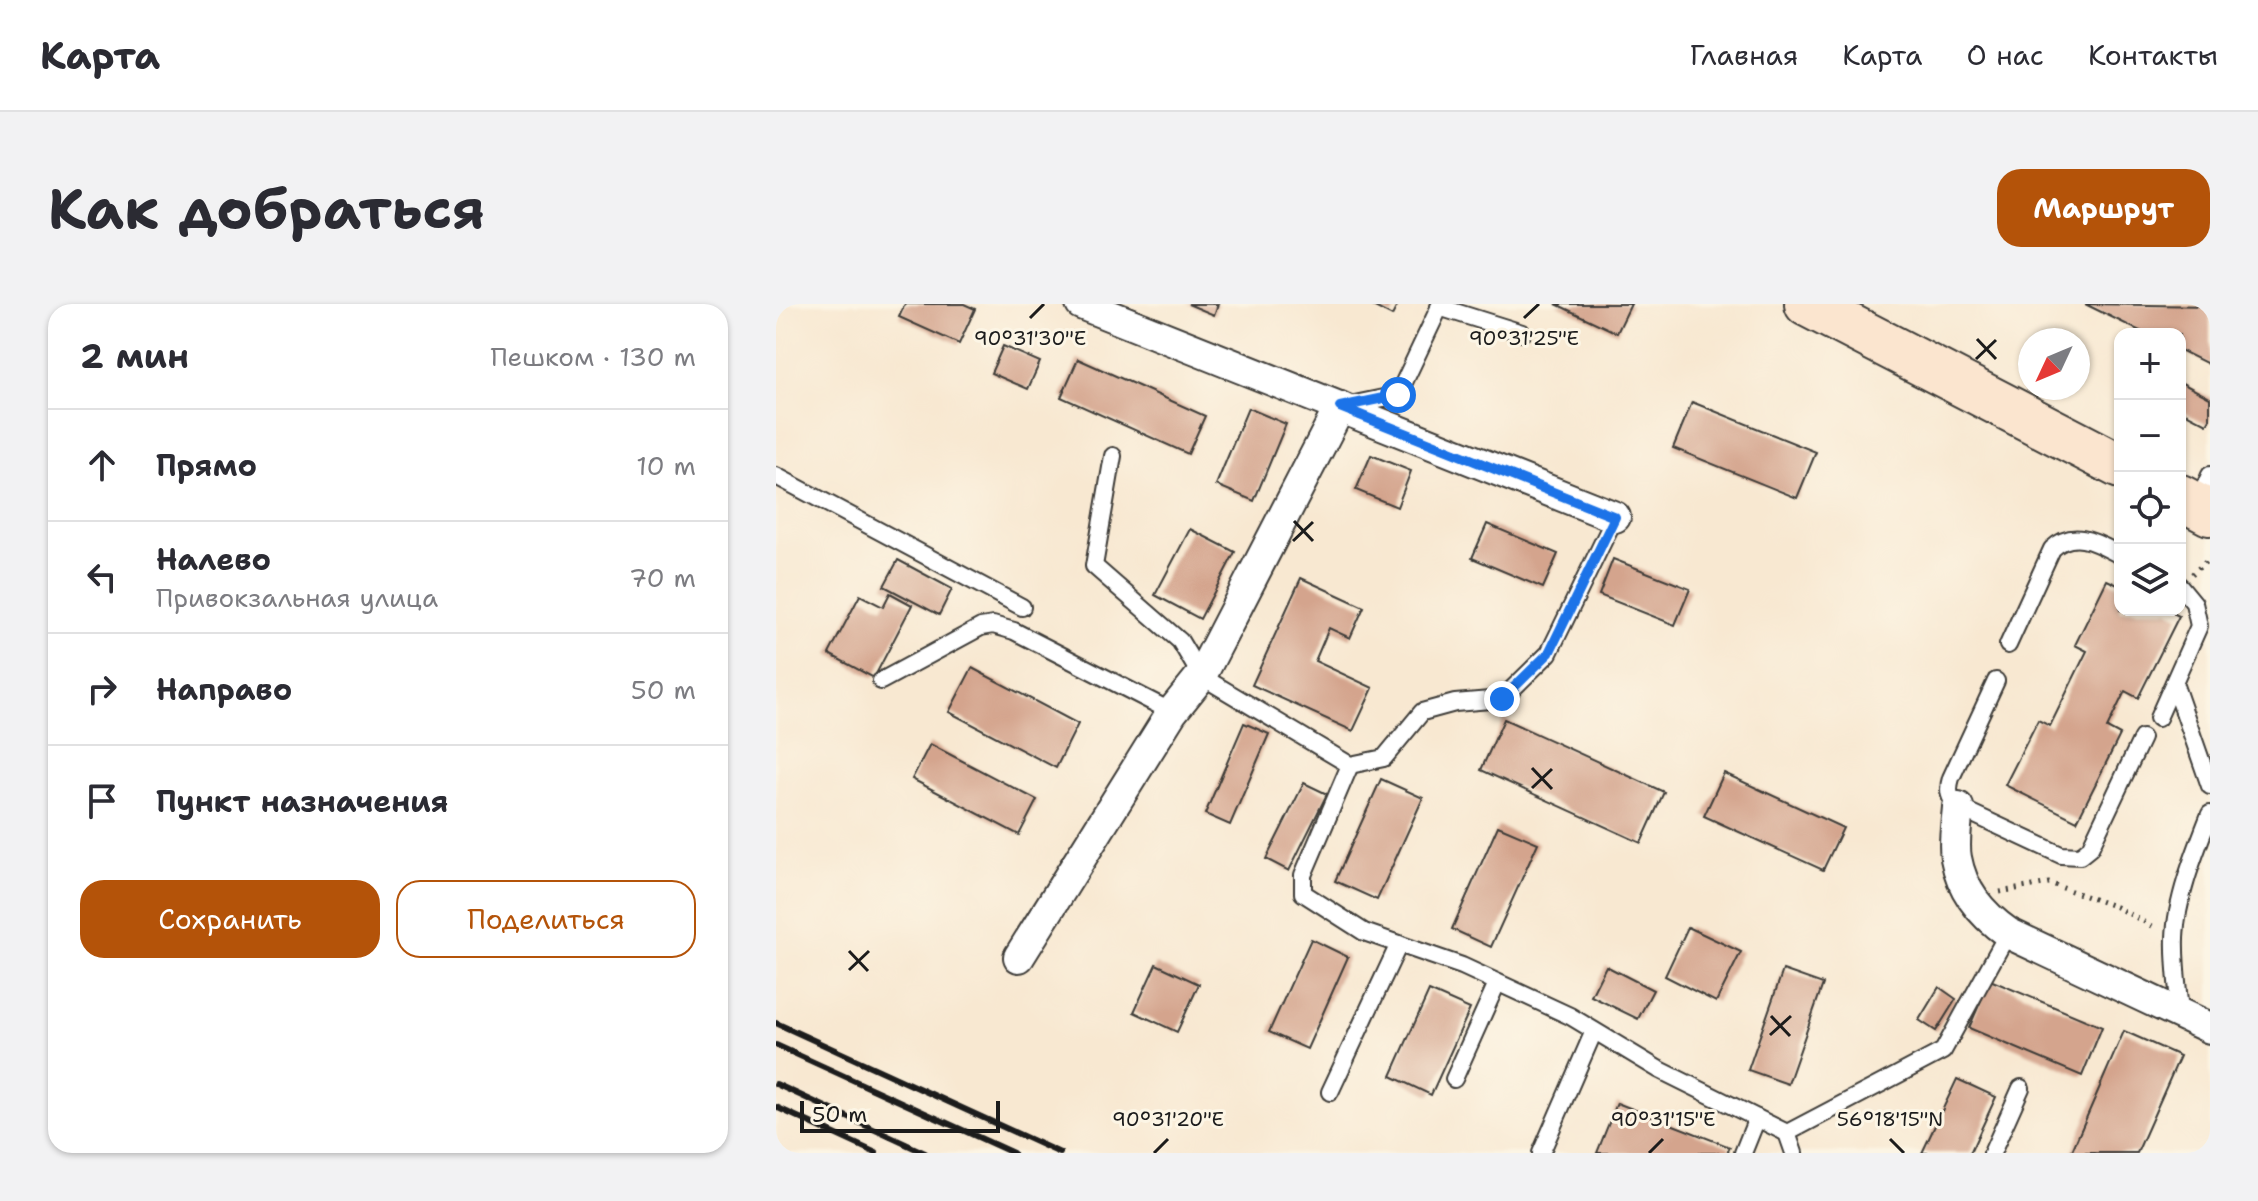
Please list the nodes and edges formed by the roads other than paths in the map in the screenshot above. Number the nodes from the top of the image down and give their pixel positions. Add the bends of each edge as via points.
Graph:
1 (1081, 304) edge
2 (1807, 304) edge
3 (1440, 305) edge
4 (1522, 333) dead end
5 (1340, 407) junction
6 (1113, 456) dead end
7 (2114, 463) edge
8 (776, 476) edge
9 (1615, 517) joint
10 (2114, 552) edge
11 (2186, 593) edge
12 (1022, 607) dead end
13 (2008, 645) dead end
14 (1201, 676) junction
15 (881, 681) dead end
16 (1996, 681) dead end
17 (2174, 683) junction
18 (1172, 712) junction
19 (2158, 718) dead end
20 (2142, 738) dead end
21 (1350, 765) junction
22 (2210, 786) edge
23 (1958, 807) junction
24 (2210, 814) edge
25 (2008, 933) junction
26 (1399, 944) junction
27 (1019, 957) dead end
28 (1497, 983) junction
29 (2180, 1013) junction
30 (2210, 1028) edge
31 (1594, 1031) junction
32 (1454, 1079) dead end
33 (2021, 1088) dead end
34 (1330, 1092) dead end
35 (1757, 1118) junction
36 (1787, 1133) junction
37 (1541, 1153) edge
38 (1743, 1153) edge
39 (1794, 1153) edge
40 (1992, 1153) edge

1 - 5 street
2 - 7 main road
3 - 4 lane
3 - 5 lane via 1398,395
5 - 9 street
5 - 14 street
6 - 14 lane via 1094,566 1180,641
8 - 12 lane
9 - 21 lane via 1549,653 1502,699 1422,712 1384,758
10 - 13 lane via 2090,540 2060,541
11 - 17 lane via 2199,626
14 - 18 street
14 - 21 lane
15 - 18 lane via 993,625
16 - 23 lane via 1948,786
17 - 19 lane
17 - 22 lane
18 - 27 street
20 - 23 lane via 2090,848 2080,856 2061,855
21 - 26 lane via 1303,875 1303,893 1364,932
23 - 25 street via 1955,856 1971,900
24 - 29 lane via 2178,912
25 - 29 street
25 - 36 lane via 1943,1051
26 - 28 lane
26 - 34 lane
28 - 31 lane
28 - 32 lane
29 - 30 street
31 - 35 lane
31 - 37 lane
33 - 40 lane
35 - 36 lane
35 - 38 lane
36 - 39 lane

